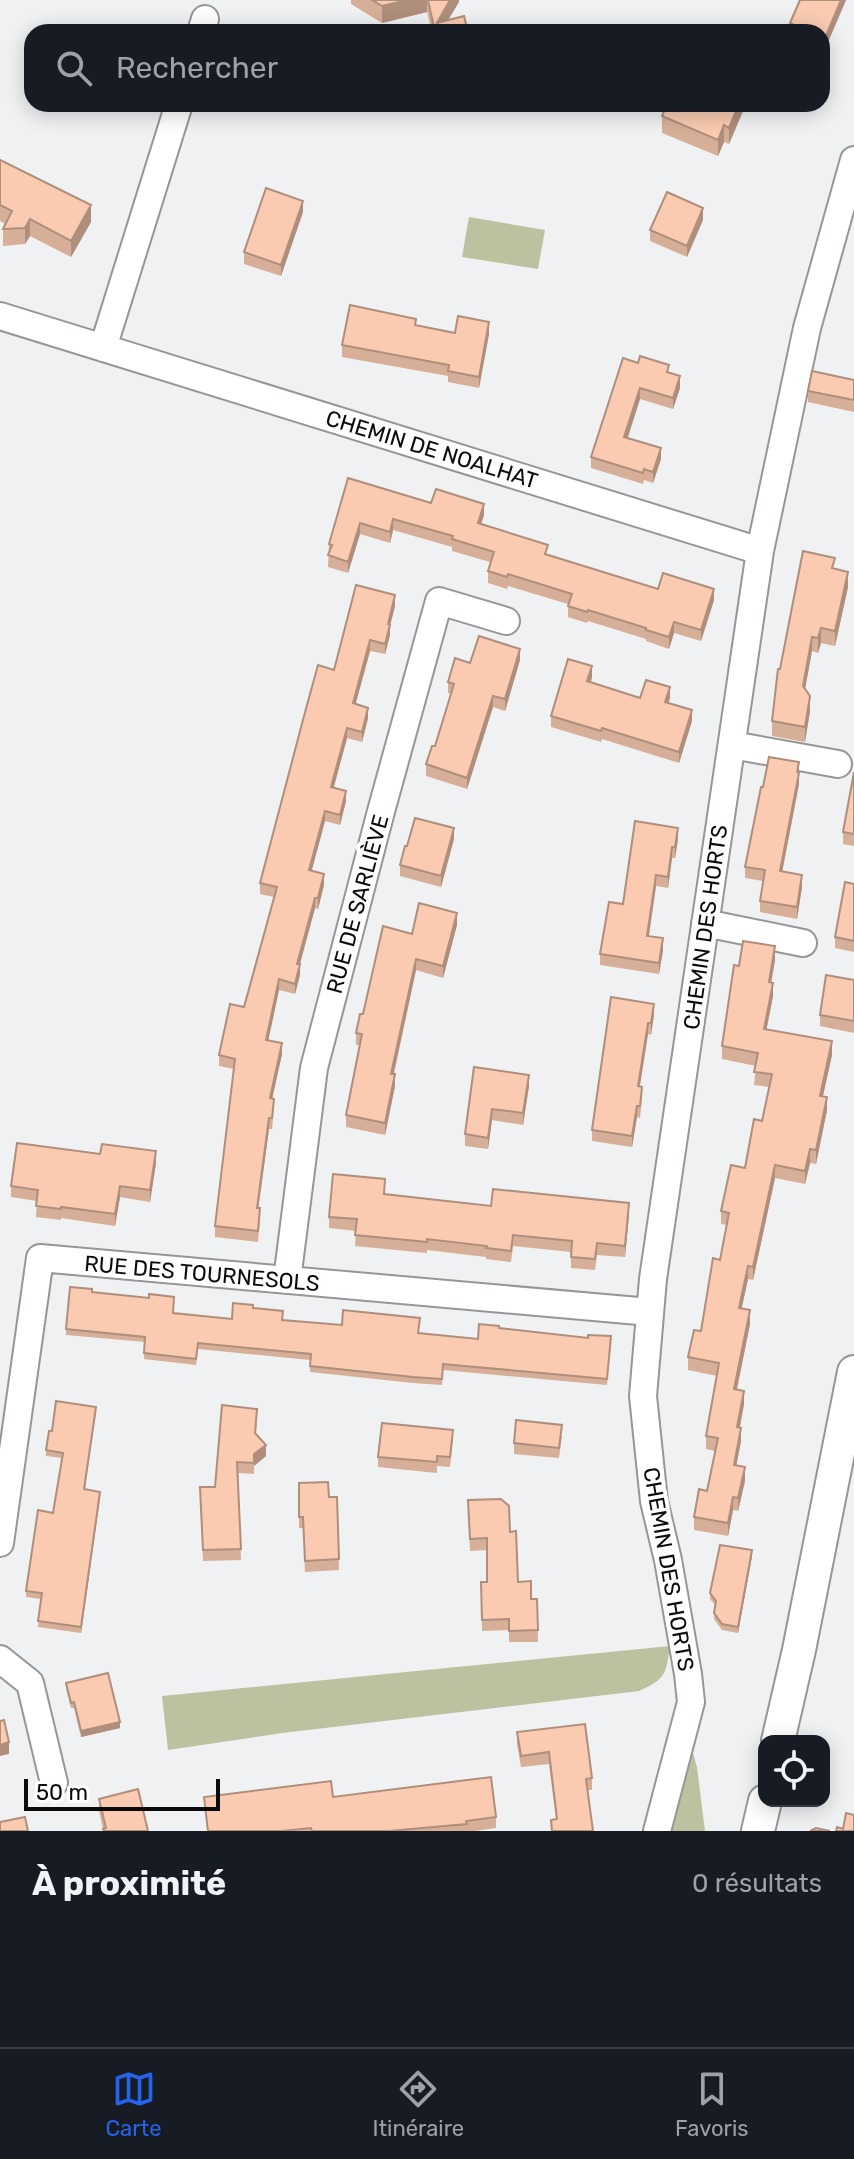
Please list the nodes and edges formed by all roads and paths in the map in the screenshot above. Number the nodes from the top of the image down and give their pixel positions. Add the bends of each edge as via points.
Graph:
1 (177, 112) edge
2 (854, 160) edge
3 (0, 316) edge
4 (103, 348) junction
5 (760, 551) junction
6 (506, 621) dead end
7 (732, 745) junction
8 (838, 764) dead end
9 (705, 923) junction
10 (803, 943) dead end
11 (287, 1280) junction
12 (650, 1312) junction
13 (854, 1372) edge
14 (845, 1468) edge
15 (0, 1543) edge
16 (0, 1659) edge
17 (779, 1735) edge
18 (54, 1783) dead end
19 (764, 1807) edge
20 (657, 1831) edge
21 (758, 1831) edge

1 - 4 street
2 - 5 street, CHEMIN DES HORTS via 807,328
3 - 4 street, CHEMIN DE NOALHAT
4 - 5 street, CHEMIN DE NOALHAT
5 - 7 street, CHEMIN DES HORTS
6 - 11 street, RUE DE SARLIÈVE via 439,601 314,1068
7 - 8 street
7 - 9 street, CHEMIN DES HORTS
9 - 10 street
9 - 12 street, CHEMIN DES HORTS
11 - 12 street, RUE DES TOURNESOLS
11 - 15 street, RUE DES TOURNESOLS via 40,1258
12 - 20 street, CHEMIN DES HORTS via 643,1396 652,1486 691,1702
13 - 14 street
14 - 17 street
16 - 18 street via 30,1683
19 - 21 street

